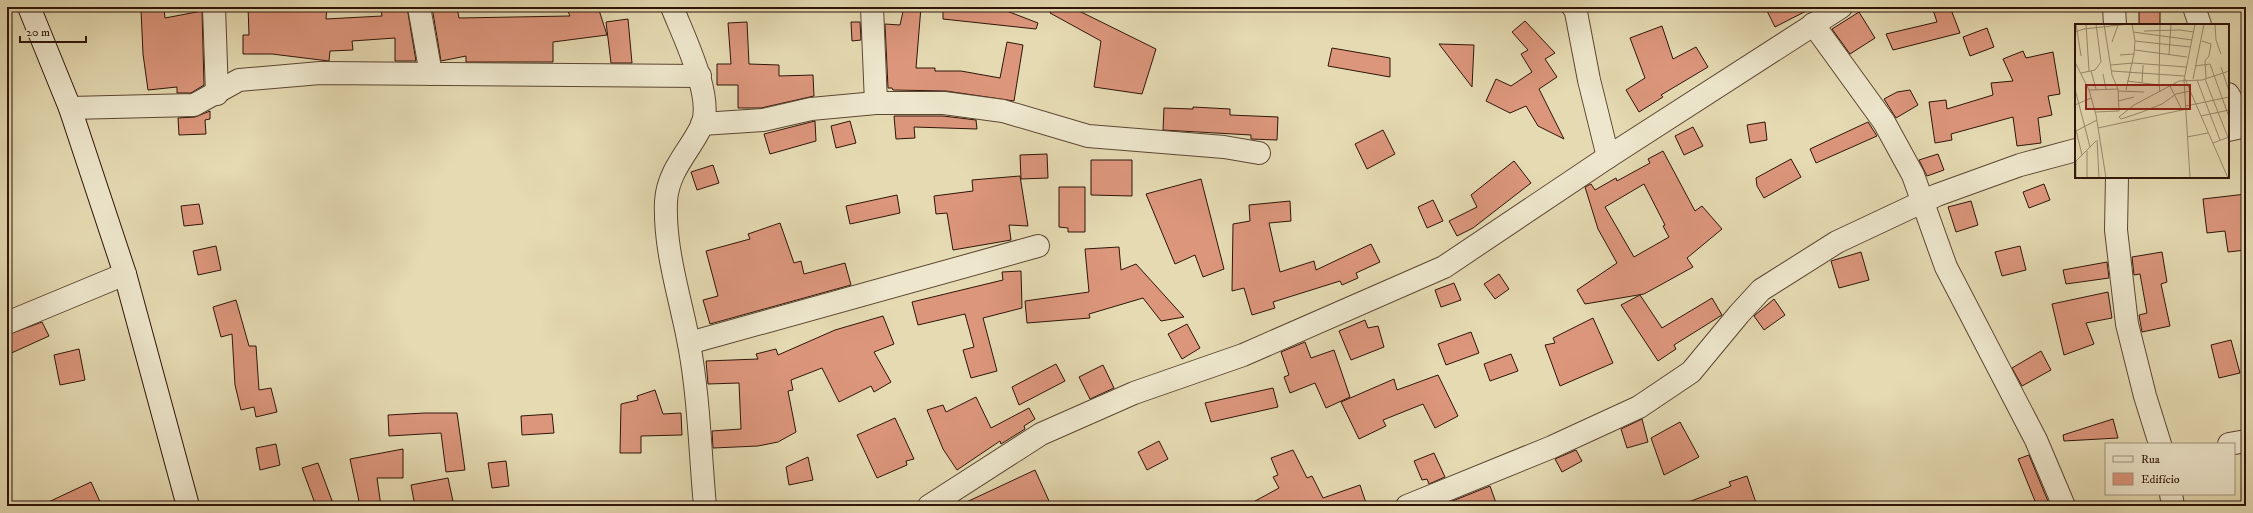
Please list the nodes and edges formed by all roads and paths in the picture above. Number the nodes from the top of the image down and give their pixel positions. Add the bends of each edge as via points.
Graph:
1 (29, 7) edge
2 (214, 7) edge
3 (419, 7) edge
4 (672, 7) edge
5 (872, 7) edge
6 (1574, 7) edge
7 (1841, 7) edge
8 (2114, 7) edge
9 (2194, 7) edge
10 (1813, 24) junction
11 (2115, 24) edge
12 (2200, 24) edge
13 (431, 74) junction
14 (700, 76) junction
15 (217, 94) junction
16 (2229, 96) edge
17 (876, 103) junction
18 (70, 108) junction
19 (702, 124) junction
20 (2229, 130) edge
21 (2075, 150) edge
22 (1259, 153) dead end
23 (1608, 156) junction
24 (2117, 178) edge
25 (1923, 201) junction
26 (1038, 246) dead end
27 (125, 274) junction
28 (7, 323) edge
29 (689, 343) junction
30 (2246, 441) edge
31 (2160, 443) edge
32 (2234, 443) edge
33 (2171, 495) edge
34 (188, 506) edge
35 (705, 506) edge
36 (929, 506) edge
37 (1407, 506) edge
38 (2064, 506) edge
39 (2173, 506) edge

1 - 18 street
2 - 15 street
3 - 13 street
4 - 14 street
5 - 17 street
6 - 23 street
7 - 10 street
8 - 11 street
9 - 12 street
10 - 23 street
10 - 25 street via 1884,122 1913,175
13 - 14 street
13 - 15 street via 312,73 239,80
14 - 19 street via 704,100
15 - 18 street via 194,105
16 - 20 street via 2246,126
17 - 19 street via 811,109 763,120
17 - 22 street via 944,103 1003,111 1088,136 1224,147
18 - 27 street
19 - 29 street via 674,168 666,200 670,267
21 - 25 street via 2020,165
23 - 36 street via 1444,267 1243,355 1134,393 1041,434
24 - 31 street via 2116,230 2127,324
25 - 37 street via 1837,242 1761,290 1691,372 1640,406 1552,447
25 - 38 street via 1933,237 1946,267 2036,440
26 - 29 street
27 - 28 street
27 - 34 street
29 - 35 street
30 - 32 street
33 - 39 street

